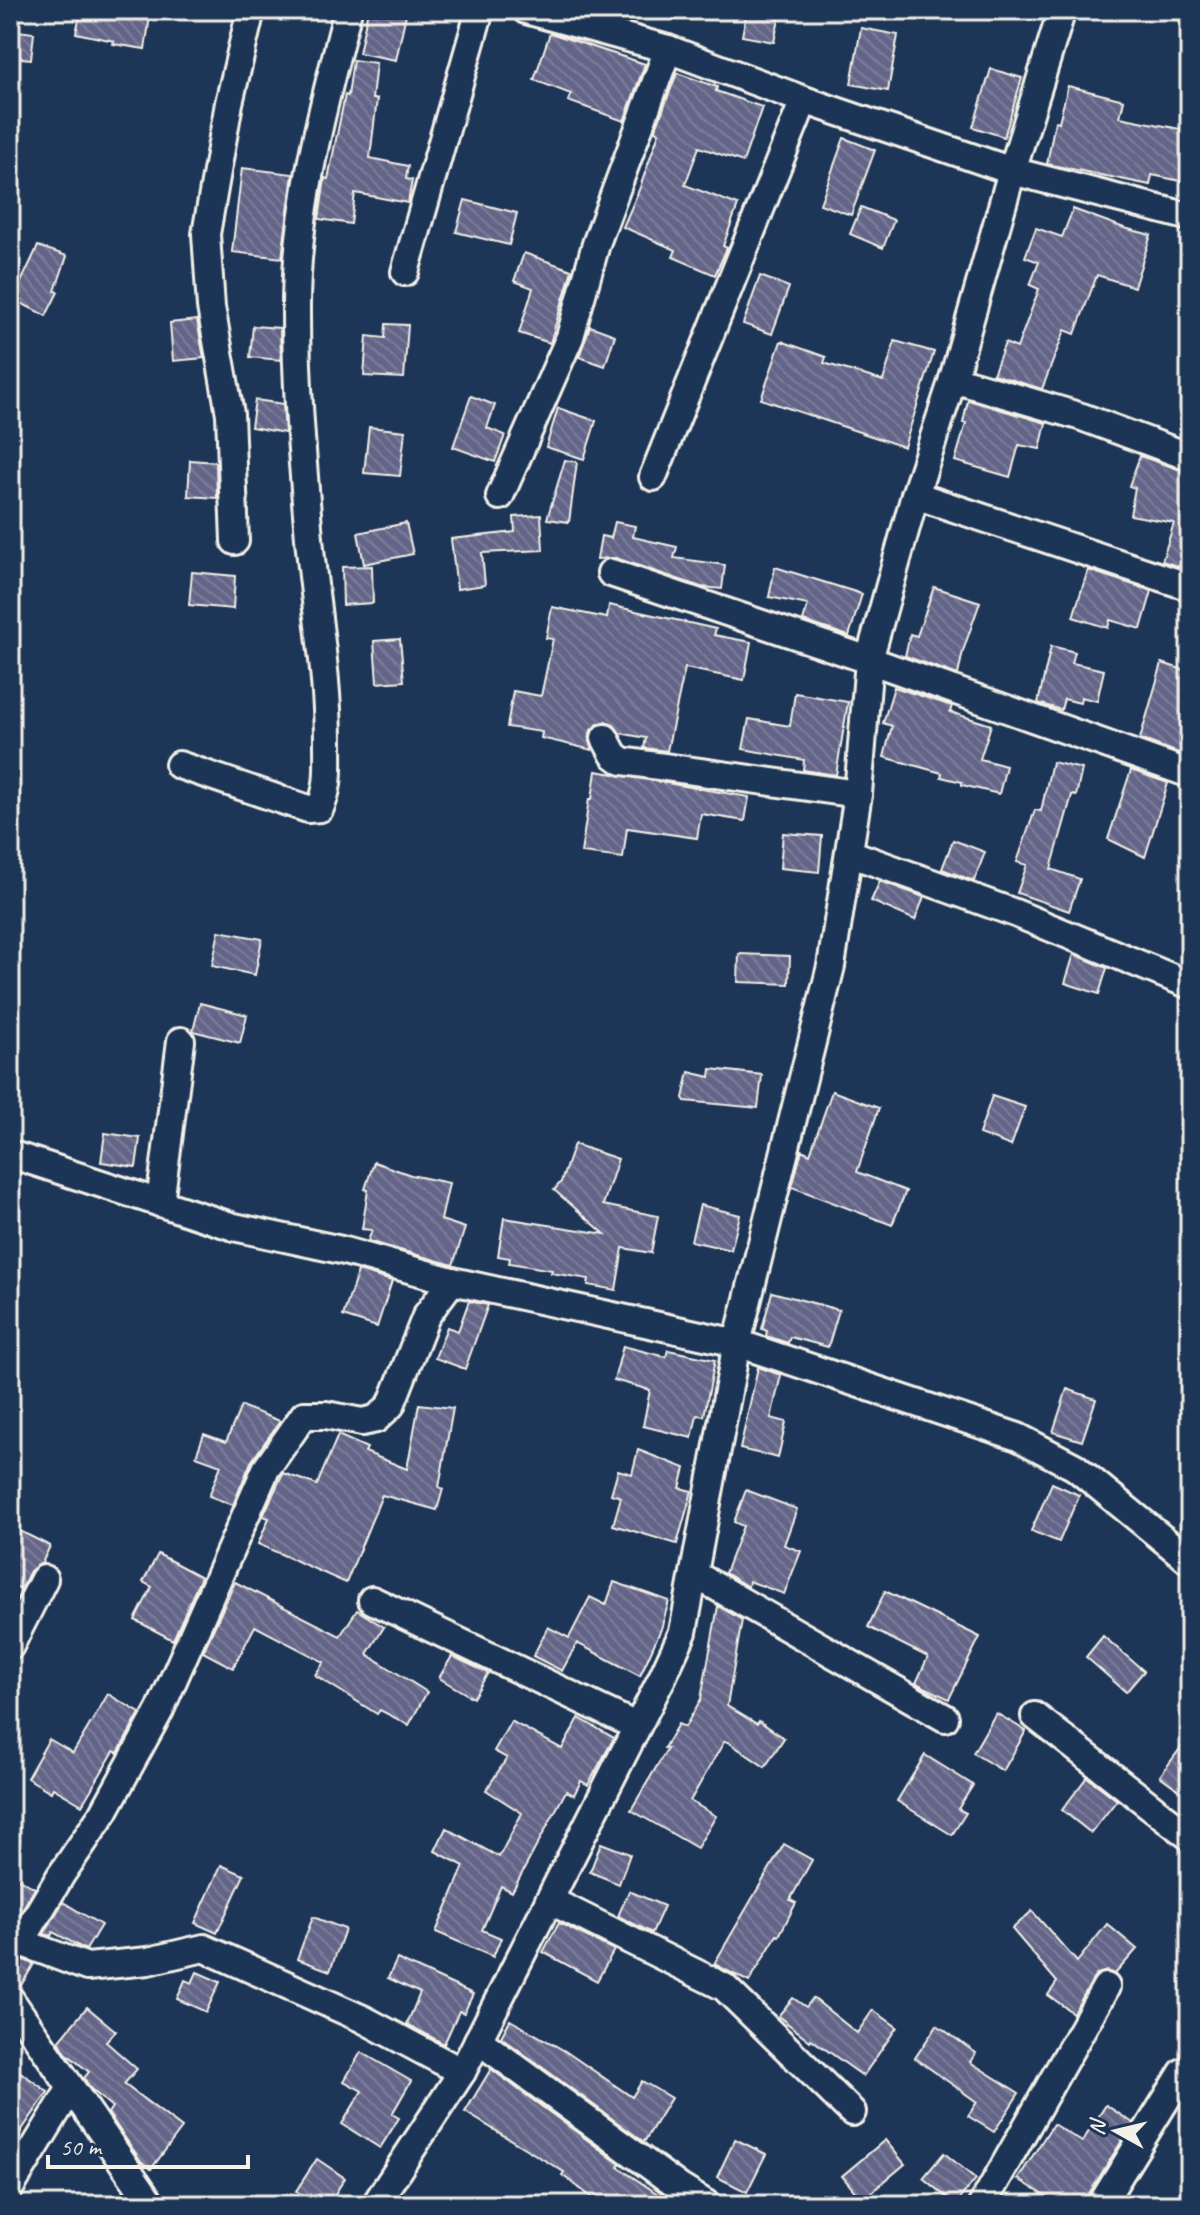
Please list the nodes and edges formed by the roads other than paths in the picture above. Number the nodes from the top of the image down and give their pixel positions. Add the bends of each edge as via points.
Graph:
1 (251, 10) edge
2 (348, 10) edge
3 (480, 10) edge
4 (526, 10) edge
5 (1062, 10) edge
6 (668, 49) junction
7 (804, 100) junction
8 (1012, 171) junction
9 (1190, 217) edge
10 (405, 272) dead end
11 (953, 379) junction
12 (1190, 457) edge
13 (653, 477) dead end
14 (915, 495) junction
15 (500, 496) dead end
16 (235, 541) dead end
17 (611, 573) dead end
18 (1190, 587) edge
19 (869, 660) junction
20 (605, 738) dead end
21 (179, 765) dead end
22 (1190, 774) edge
23 (858, 794) junction
24 (849, 853) junction
25 (1190, 985) edge
26 (181, 1041) dead end
27 (10, 1154) edge
28 (160, 1203) junction
29 (452, 1281) junction
30 (737, 1343) junction
31 (1190, 1561) edge
32 (694, 1574) junction
33 (44, 1579) dead end
34 (372, 1600) dead end
35 (10, 1646) edge
36 (1035, 1716) dead end
37 (945, 1718) dead end
38 (636, 1726) junction
39 (1188, 1829) edge
40 (549, 1900) junction
41 (16, 1940) edge
42 (1106, 1987) dead end
43 (10, 1999) edge
44 (478, 2040) junction
45 (1190, 2069) edge
46 (462, 2072) junction
47 (71, 2088) junction
48 (852, 2112) dead end
49 (10, 2188) edge
50 (673, 2196) edge
51 (152, 2205) edge
52 (375, 2205) edge
53 (708, 2205) edge
54 (982, 2205) edge
55 (1101, 2205) edge

1 - 16 street via 206,234 211,307 230,414
2 - 21 street via 309,183 296,313 309,539 328,710 328,790 320,808 308,809
3 - 10 street
4 - 6 street
5 - 8 street
6 - 7 street
6 - 15 street via 596,244 570,337
7 - 8 street
7 - 13 street
8 - 9 street
8 - 11 street
11 - 12 street via 1082,417
11 - 14 street
14 - 18 street
14 - 19 street
17 - 19 street
19 - 22 street
19 - 23 street
20 - 23 street via 622,761
23 - 24 street
24 - 25 street
24 - 30 street via 831,966
26 - 28 street
27 - 28 street
28 - 29 street via 234,1227
29 - 30 street
29 - 41 street via 426,1316 391,1405 376,1419 362,1422 304,1415 266,1469 160,1710 104,1812
30 - 31 street via 1018,1437 1075,1467
30 - 32 street
32 - 37 street
32 - 38 street via 683,1632
33 - 35 street
34 - 38 street
36 - 39 street
38 - 40 street
40 - 44 street
40 - 48 street via 724,1987
41 - 46 street via 87,1967 204,1948 363,2019
42 - 54 street
43 - 47 street
44 - 46 street
44 - 50 street
45 - 55 street via 1183,2072
46 - 52 street
47 - 49 street
47 - 51 street
50 - 53 street

